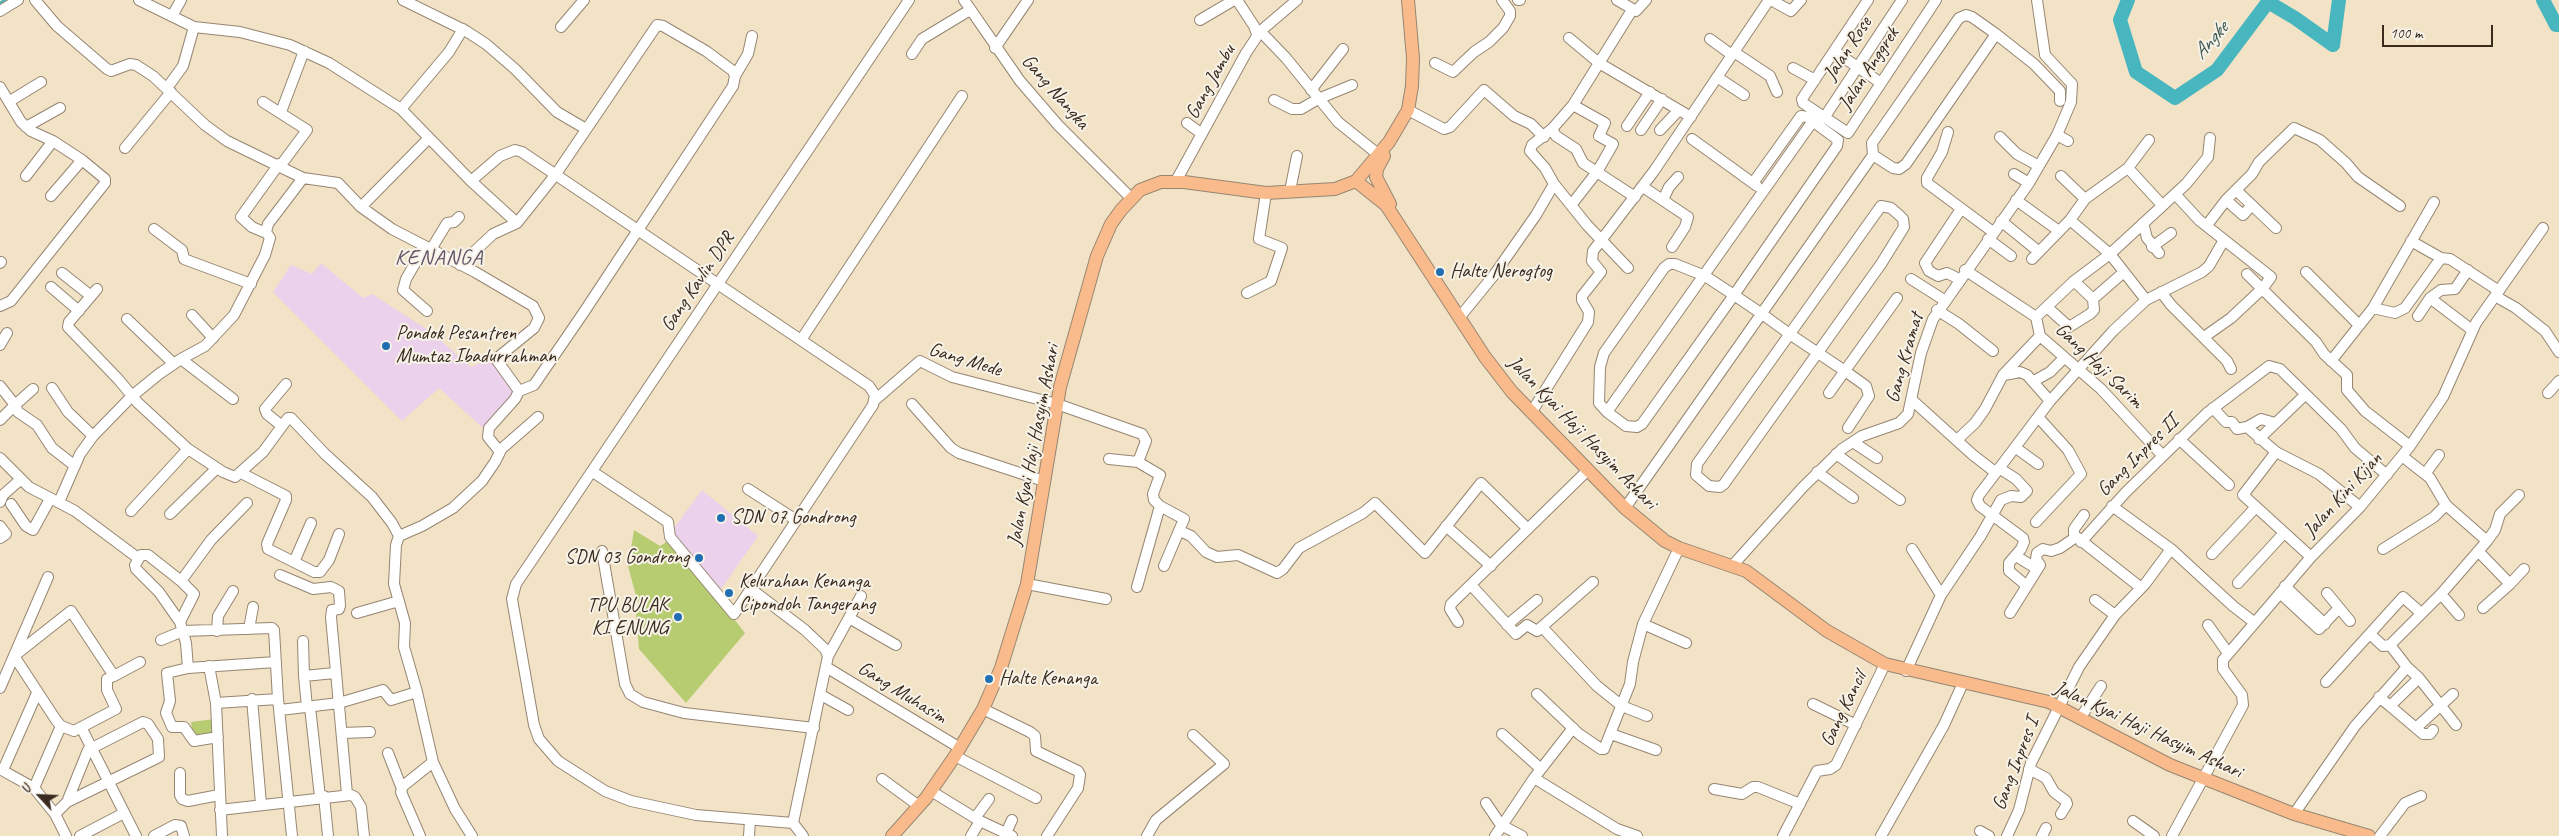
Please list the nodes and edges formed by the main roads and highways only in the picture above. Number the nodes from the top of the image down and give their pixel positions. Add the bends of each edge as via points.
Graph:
1 (1408, 0) edge
2 (1389, 142) junction
3 (1356, 181) junction
4 (1393, 215) junction
5 (892, 836) edge
6 (2369, 836) edge

1 - 2 main road via 1412,86 1408,110
2 - 3 main road
2 - 4 main road via 1376,177
3 - 4 main road, Jalan Kyai Haji Hasyim Ashari via 1380,199
3 - 5 main road, Jalan Kyai Haji Hasyim Ashari via 1335,188 1266,192 1176,181 1150,185 1131,198 1112,224 1097,256 1057,404 1027,584 1001,668 983,709 958,752 931,791
4 - 6 main road, Jalan Kyai Haji Hasyim Ashari via 1485,357 1531,413 1652,532 1679,548 1733,564 1758,578 1827,631 1885,664 2059,706 2138,750 2202,778 2294,814

